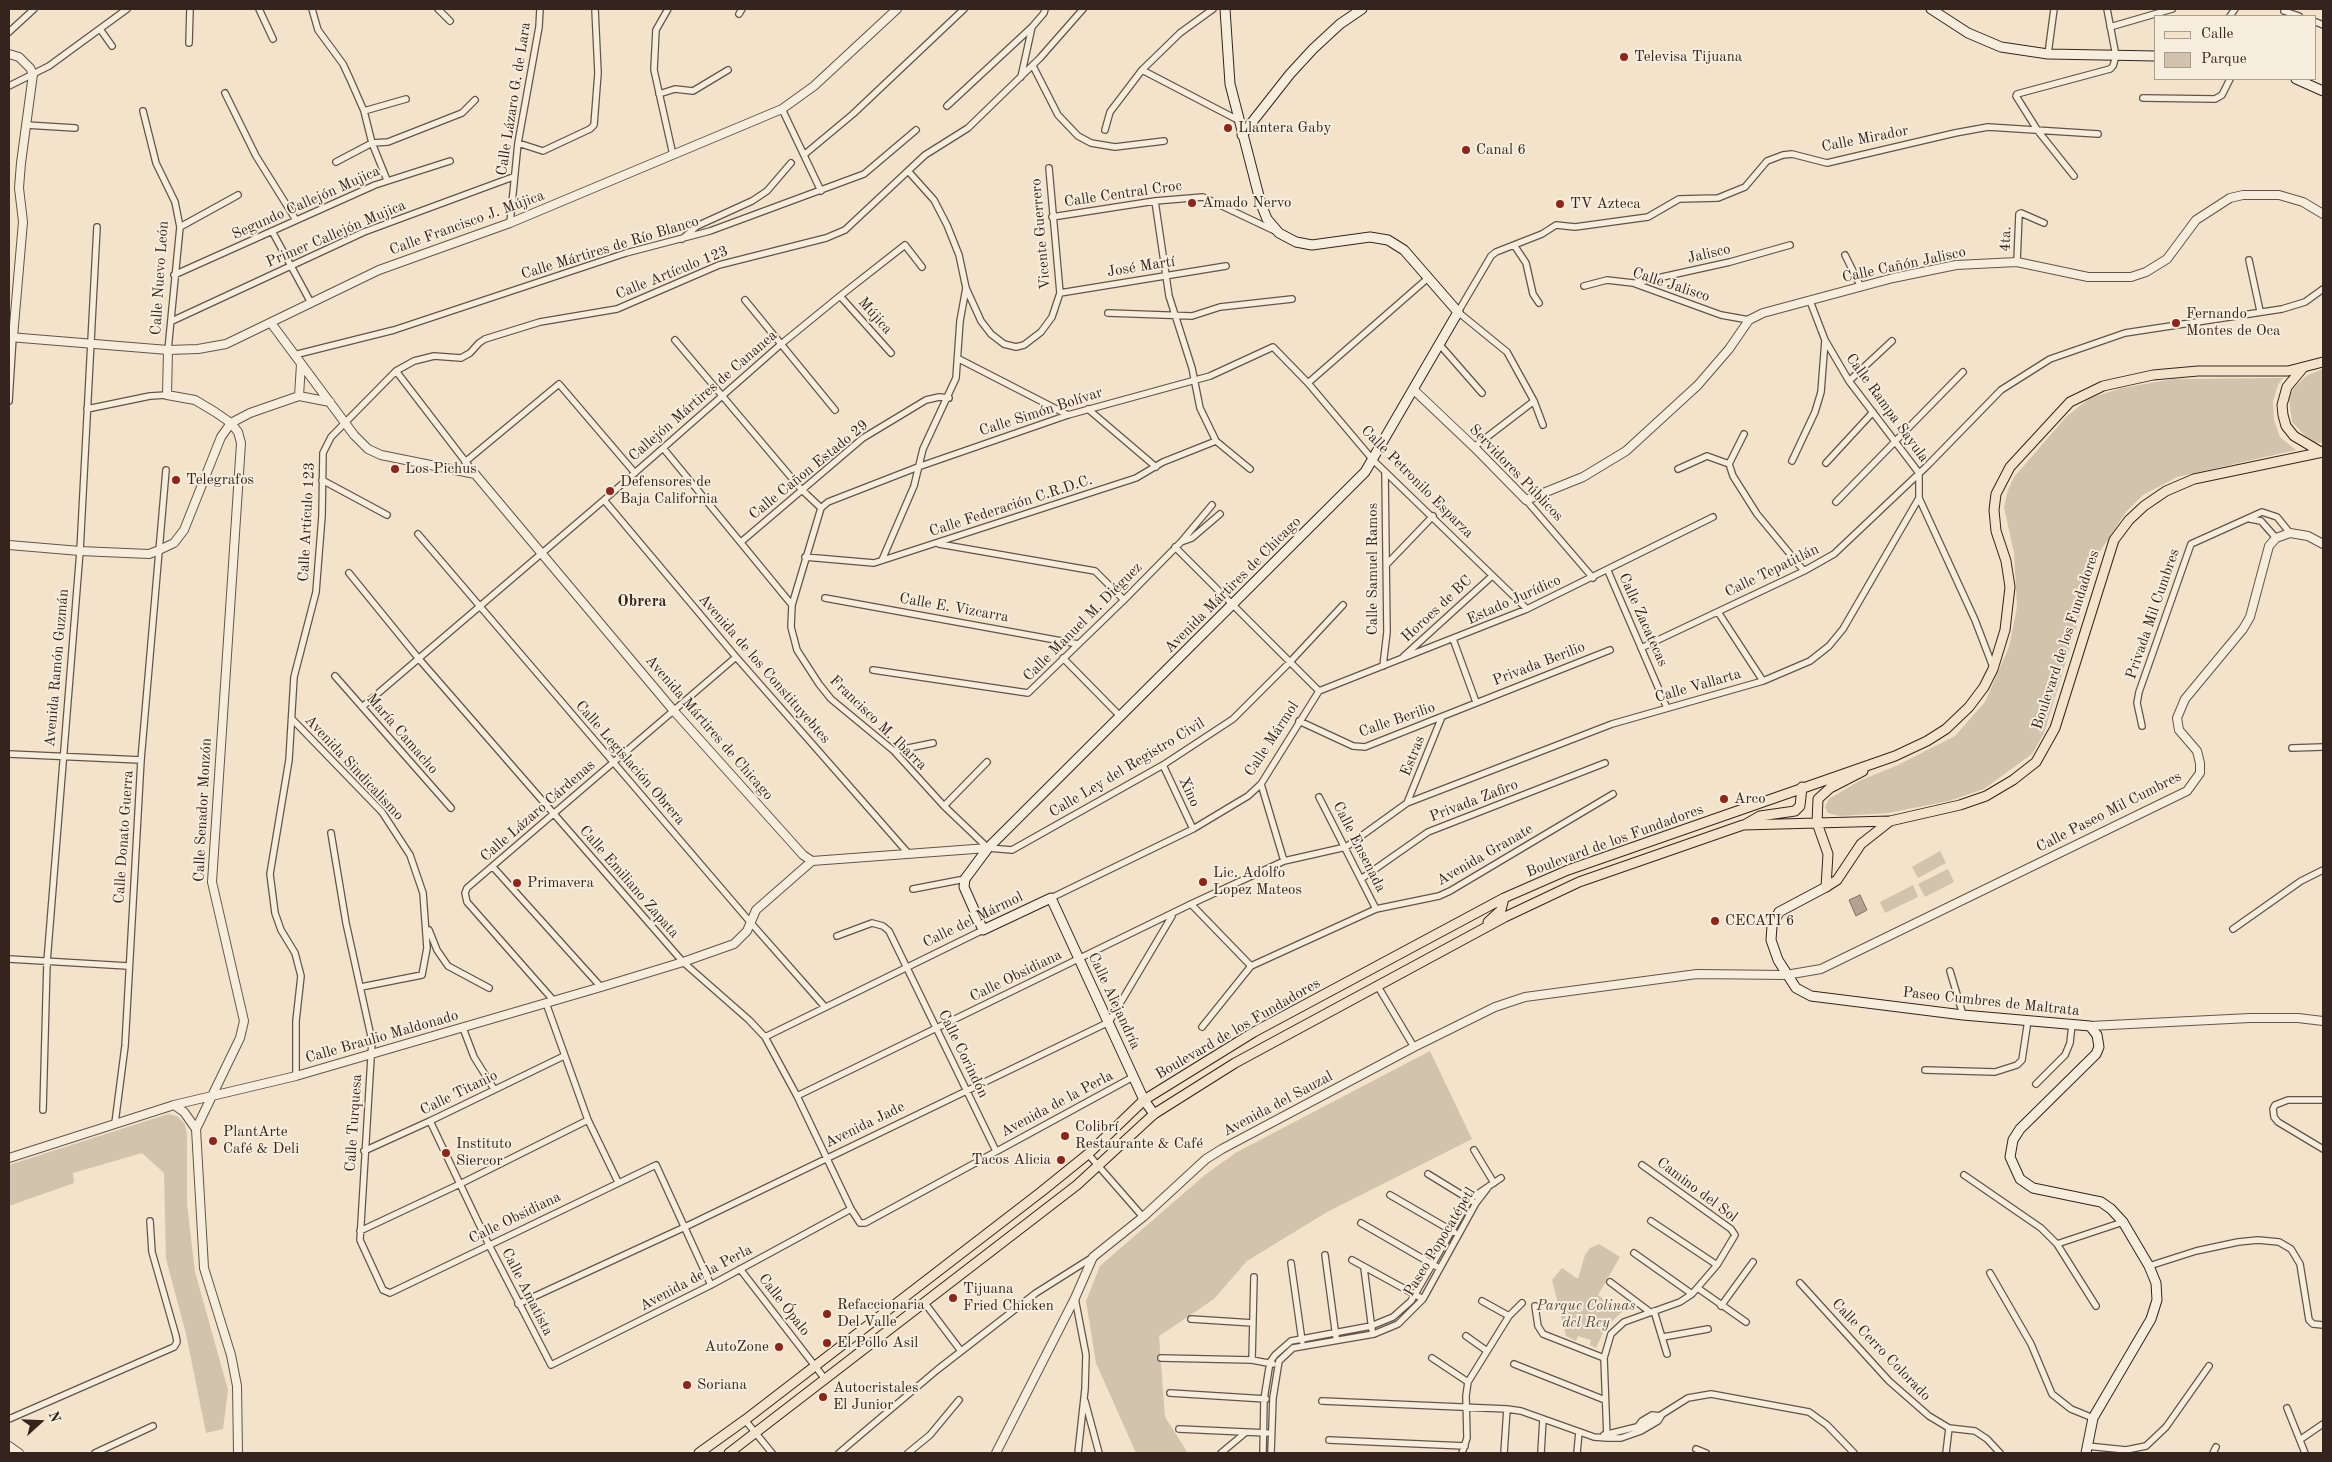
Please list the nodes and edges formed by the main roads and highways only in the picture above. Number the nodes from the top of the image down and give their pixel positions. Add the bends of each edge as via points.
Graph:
1 (1226, 9) edge
2 (1362, 9) edge
3 (1931, 9) edge
4 (2154, 56) edge
5 (2298, 80) edge
6 (2323, 91) edge
7 (1242, 135) junction
8 (2323, 362) edge
9 (2302, 369) junction
10 (2322, 452) edge
11 (1874, 763) junction
12 (1802, 787) junction
13 (1890, 821) junction
14 (1817, 823) junction
15 (1743, 825) junction
16 (1826, 887) junction
17 (1051, 898) joint
18 (1504, 898) junction
19 (1483, 928) junction
20 (983, 930) joint
21 (1144, 1100) junction
22 (1154, 1114) junction
23 (2086, 1450) edge
24 (699, 1453) edge
25 (729, 1453) edge

1 - 7 main road via 1230,84
2 - 7 main road via 1313,49
3 - 4 main road via 1968,33 2001,47 2048,54
5 - 6 main road
7 - 20 main road, Avenida Mártires de Chicago via 1260,204 1279,233 1296,242 1312,245 1380,237 1404,250 1458,312 1373,460 1339,500 988,848 964,879 964,887
8 - 9 main road, Boulevard de los Fundadores
9 - 10 main road via 2287,387 2283,415 2294,436
9 - 11 main road, Boulevard de los Fundadores via 2153,375 2090,391 2061,410 2010,467 1996,494 1996,531 2010,588 2005,630 1994,669 1969,707 1946,729 1912,749
10 - 13 main road, Boulevard de los Fundadores via 2194,479 2166,490 2144,506 2114,540 2055,728 2036,762 1986,796
11 - 12 main road, Boulevard de los Fundadores
11 - 14 main road via 1821,794 1816,806
12 - 15 main road via 1800,806 1794,811 1760,816
12 - 18 main road, Boulevard de los Fundadores via 1568,870
13 - 14 main road, Boulevard de los Fundadores
13 - 16 main road via 1862,844 1837,880
14 - 15 main road, Boulevard de los Fundadores
14 - 16 main road via 1828,854
15 - 19 main road, Boulevard de los Fundadores via 1579,882
16 - 23 main road, Paseo Cumbres de Maltrata via 1779,912 1772,926 1771,940 1778,960 1796,988 1811,996 1963,1015 2090,1026 2097,1035 2099,1047 2096,1054 2020,1129 2013,1140 2010,1157 2020,1179 2033,1188 2101,1202 2111,1209 2149,1266 2156,1283 2157,1300 2151,1319 2093,1418
17 - 20 main road, Calle del Mármol
17 - 21 main road, Calle Alejandría
18 - 19 main road via 1501,910
18 - 21 main road, Boulevard de los Fundadores via 1254,1032
19 - 22 main road, Boulevard de los Fundadores via 1235,1063
21 - 22 main road, Calle Alejandría
21 - 24 main road, Boulevard de los Fundadores via 1088,1154
22 - 25 main road, Boulevard de los Fundadores via 1099,1165

